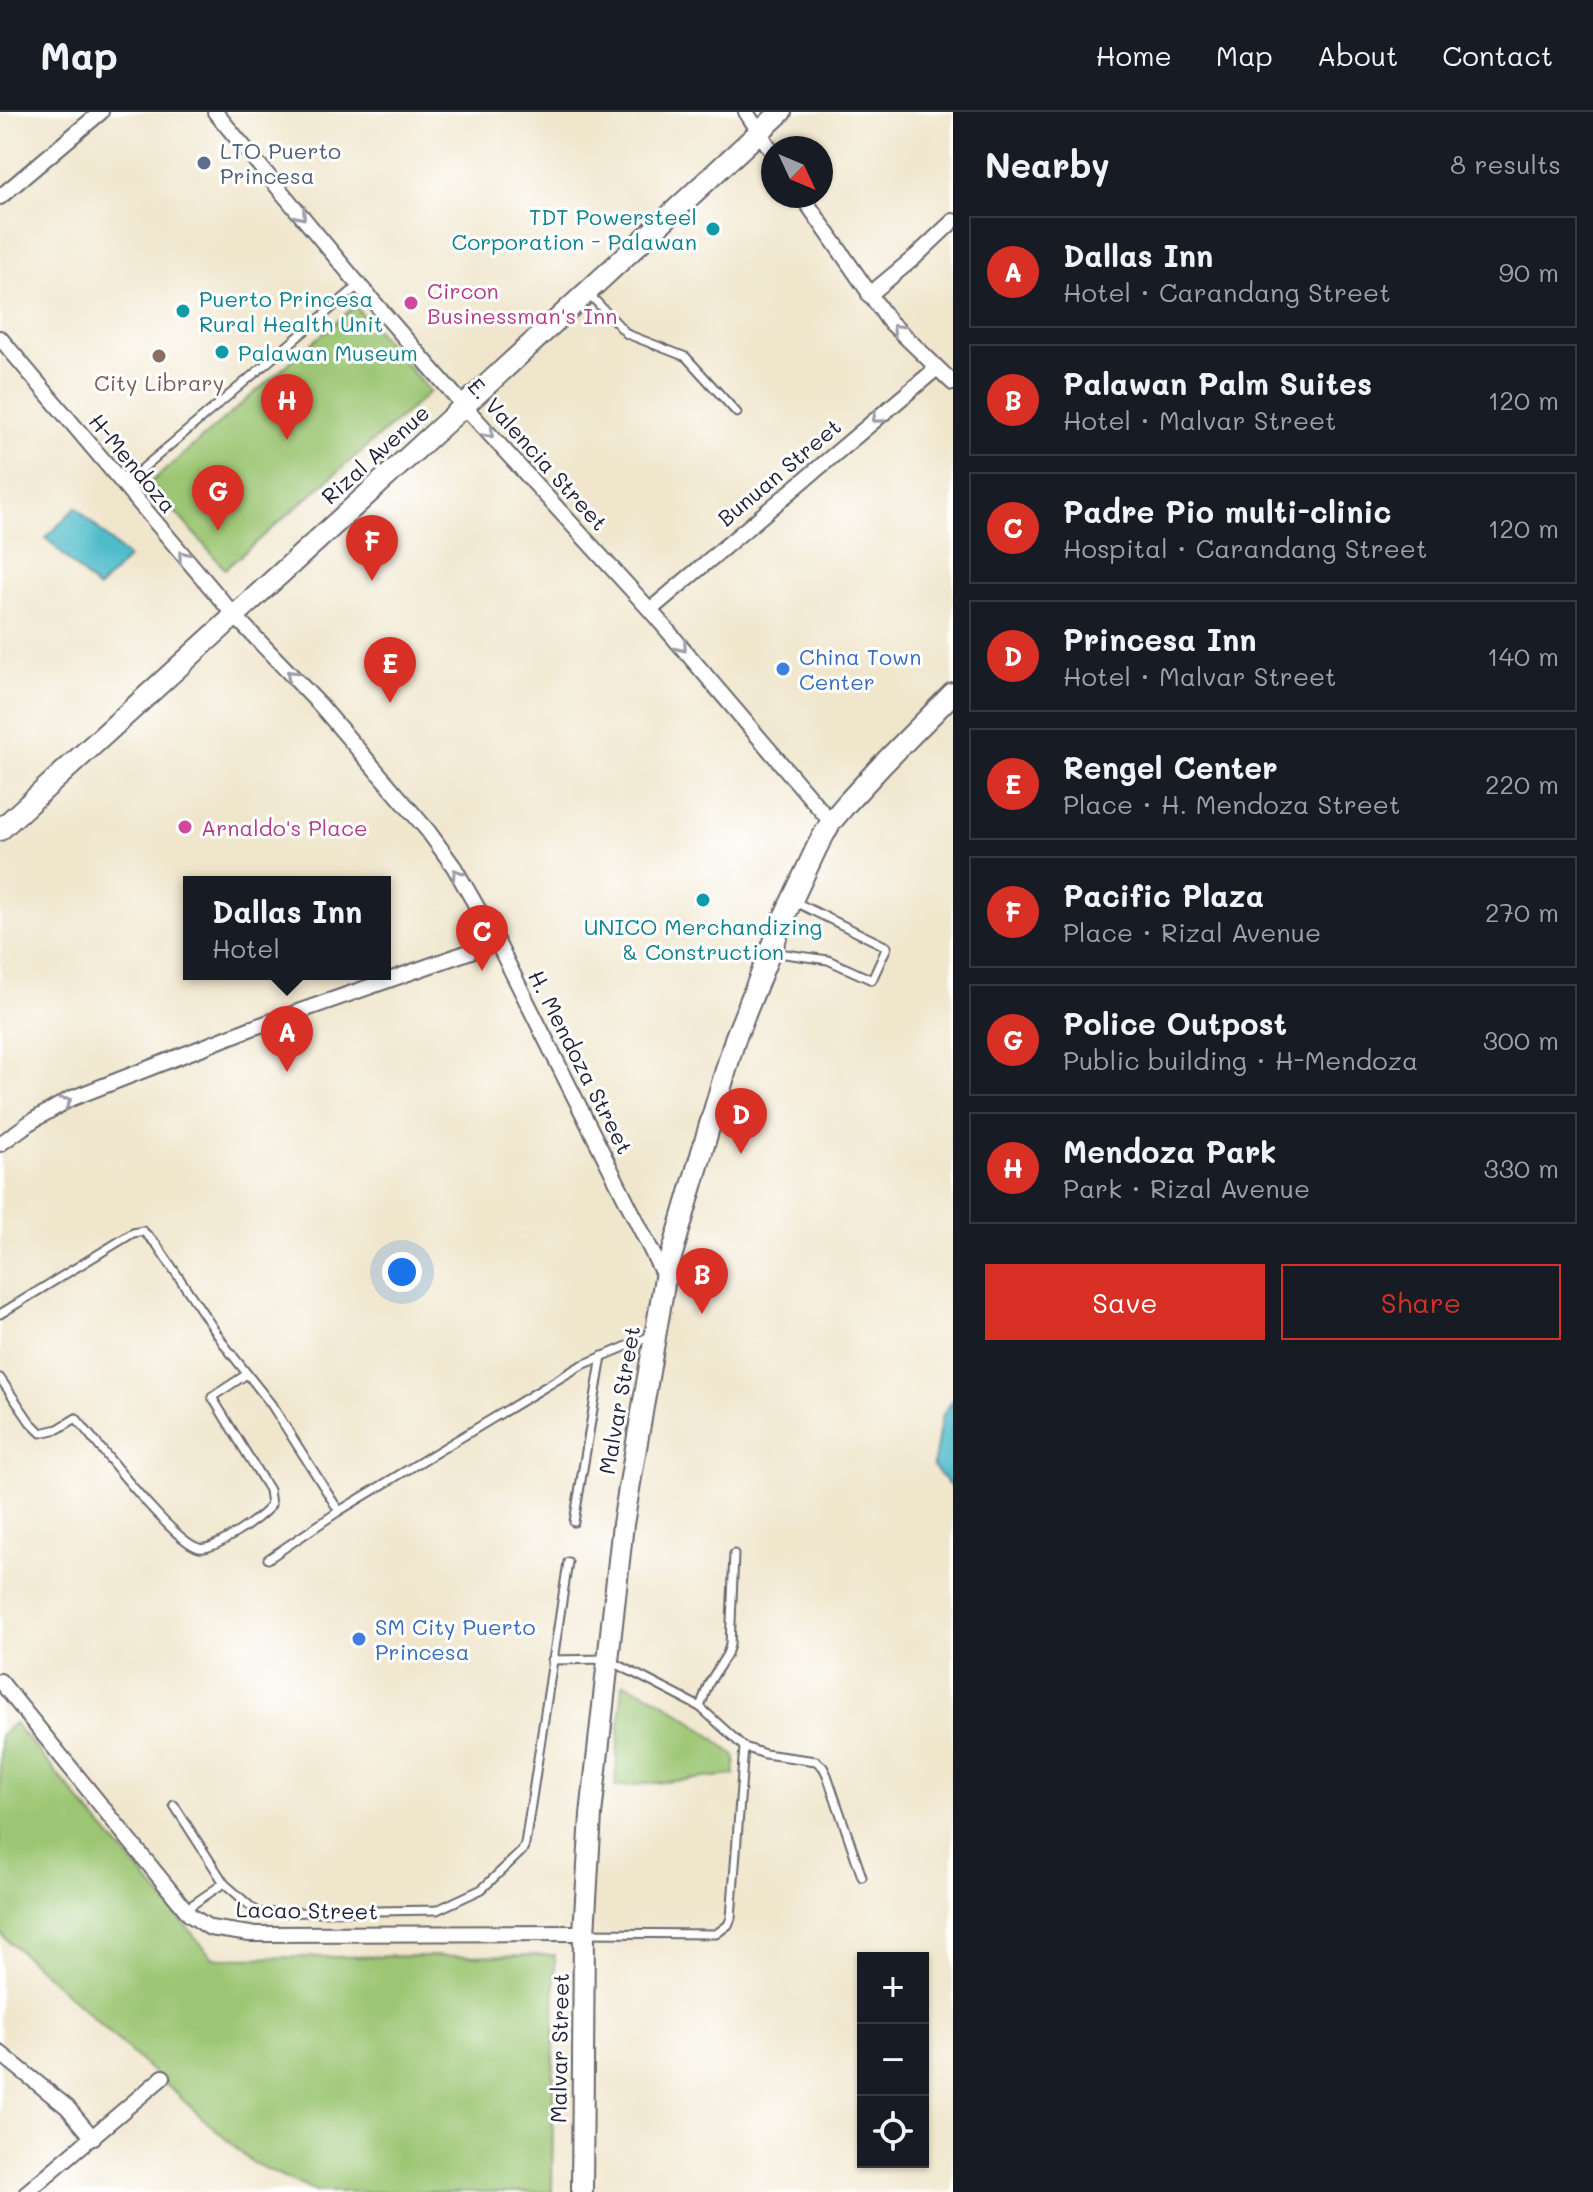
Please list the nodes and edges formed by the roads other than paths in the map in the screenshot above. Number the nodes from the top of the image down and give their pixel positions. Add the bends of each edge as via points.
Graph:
1 (101, 112) edge
2 (215, 112) edge
3 (746, 112) edge
4 (781, 112) edge
5 (759, 132) junction
6 (762, 136) edge
7 (0, 197) edge
8 (810, 208) edge
9 (953, 221) edge
10 (359, 285) junction
11 (586, 292) junction
12 (869, 295) junction
13 (0, 338) edge
14 (937, 368) junction
15 (953, 383) edge
16 (464, 406) junction
17 (737, 413) dead end
18 (123, 485) junction
19 (650, 610) junction
20 (234, 615) junction
21 (953, 693) edge
22 (831, 822) junction
23 (0, 830) edge
24 (791, 900) junction
25 (497, 942) junction
26 (769, 952) junction
27 (391, 979) edge
28 (389, 980) edge
29 (0, 1144) edge
30 (665, 1278) junction
31 (0, 1314) edge
32 (655, 1334) junction
33 (602, 1356) junction
34 (247, 1374) junction
35 (0, 1378) edge
36 (339, 1511) junction
37 (574, 1522) dead end
38 (734, 1554) dead end
39 (268, 1559) dead end
40 (568, 1562) dead end
41 (607, 1659) junction
42 (552, 1660) junction
43 (0, 1681) edge
44 (700, 1707) junction
45 (744, 1747) junction
46 (174, 1805) dead end
47 (862, 1877) dead end
48 (224, 1883) junction
49 (186, 1909) junction
50 (584, 1933) junction
51 (0, 2053) edge
52 (163, 2077) dead end
53 (93, 2138) junction
54 (27, 2192) edge
55 (582, 2192) edge

1 - 7 street
2 -> 10 street, E. Valencia Street
3 - 5 street
4 - 5 main road, Rizal Avenue
5 - 6 street
5 - 11 main road, Rizal Avenue
8 - 12 street
9 - 12 street
10 - 16 street, E. Valencia Street
10 - 18 lane
11 - 16 main road, Rizal Avenue
11 - 17 lane via 627,334 686,357
14 -> 12 street
13 - 18 street, H-Mendoza
14 - 15 street
14 -> 19 street, Bunuan Street
16 -> 19 street, E. Valencia Street
16 - 20 main road, Rizal Avenue
20 -> 18 street, H-Mendoza
19 -> 22 street, E. Valencia Street
20 - 23 main road, Rizal Avenue
25 -> 20 street, H. Mendoza Street via 428,831
21 - 22 main road, Malvar Street
22 - 24 main road, Malvar Street
24 - 26 main road, Malvar Street
24 - 26 lane via 887,947 872,980 828,960
27 -> 25 street
25 - 30 street, H. Mendoza Street
26 - 30 main road, Malvar Street via 735,1039
29 -> 28 street via 70,1099
30 - 32 main road, Malvar Street
31 - 34 lane via 143,1231
32 - 33 lane
32 - 41 main road, Malvar Street
33 - 36 lane
33 - 37 lane
34 - 35 lane via 212,1397 269,1490 271,1505 206,1548 188,1543 158,1515 76,1418 41,1433
34 - 36 lane
36 - 39 lane
38 - 44 lane via 730,1645
40 - 42 lane
41 - 42 lane
41 - 44 lane
41 - 50 main road, Malvar Street
42 - 48 lane via 525,1844 482,1889 437,1910 258,1913
43 - 49 street, Lacao Street
44 - 45 lane
45 - 47 lane via 816,1761 823,1767
45 - 50 lane via 728,1925 706,1935
46 - 48 lane
48 - 49 lane
49 - 50 street, Lacao Street via 210,1928 250,1934
50 - 55 main road, Malvar Street
51 - 53 street via 67,2107
52 - 53 street
53 - 54 street

